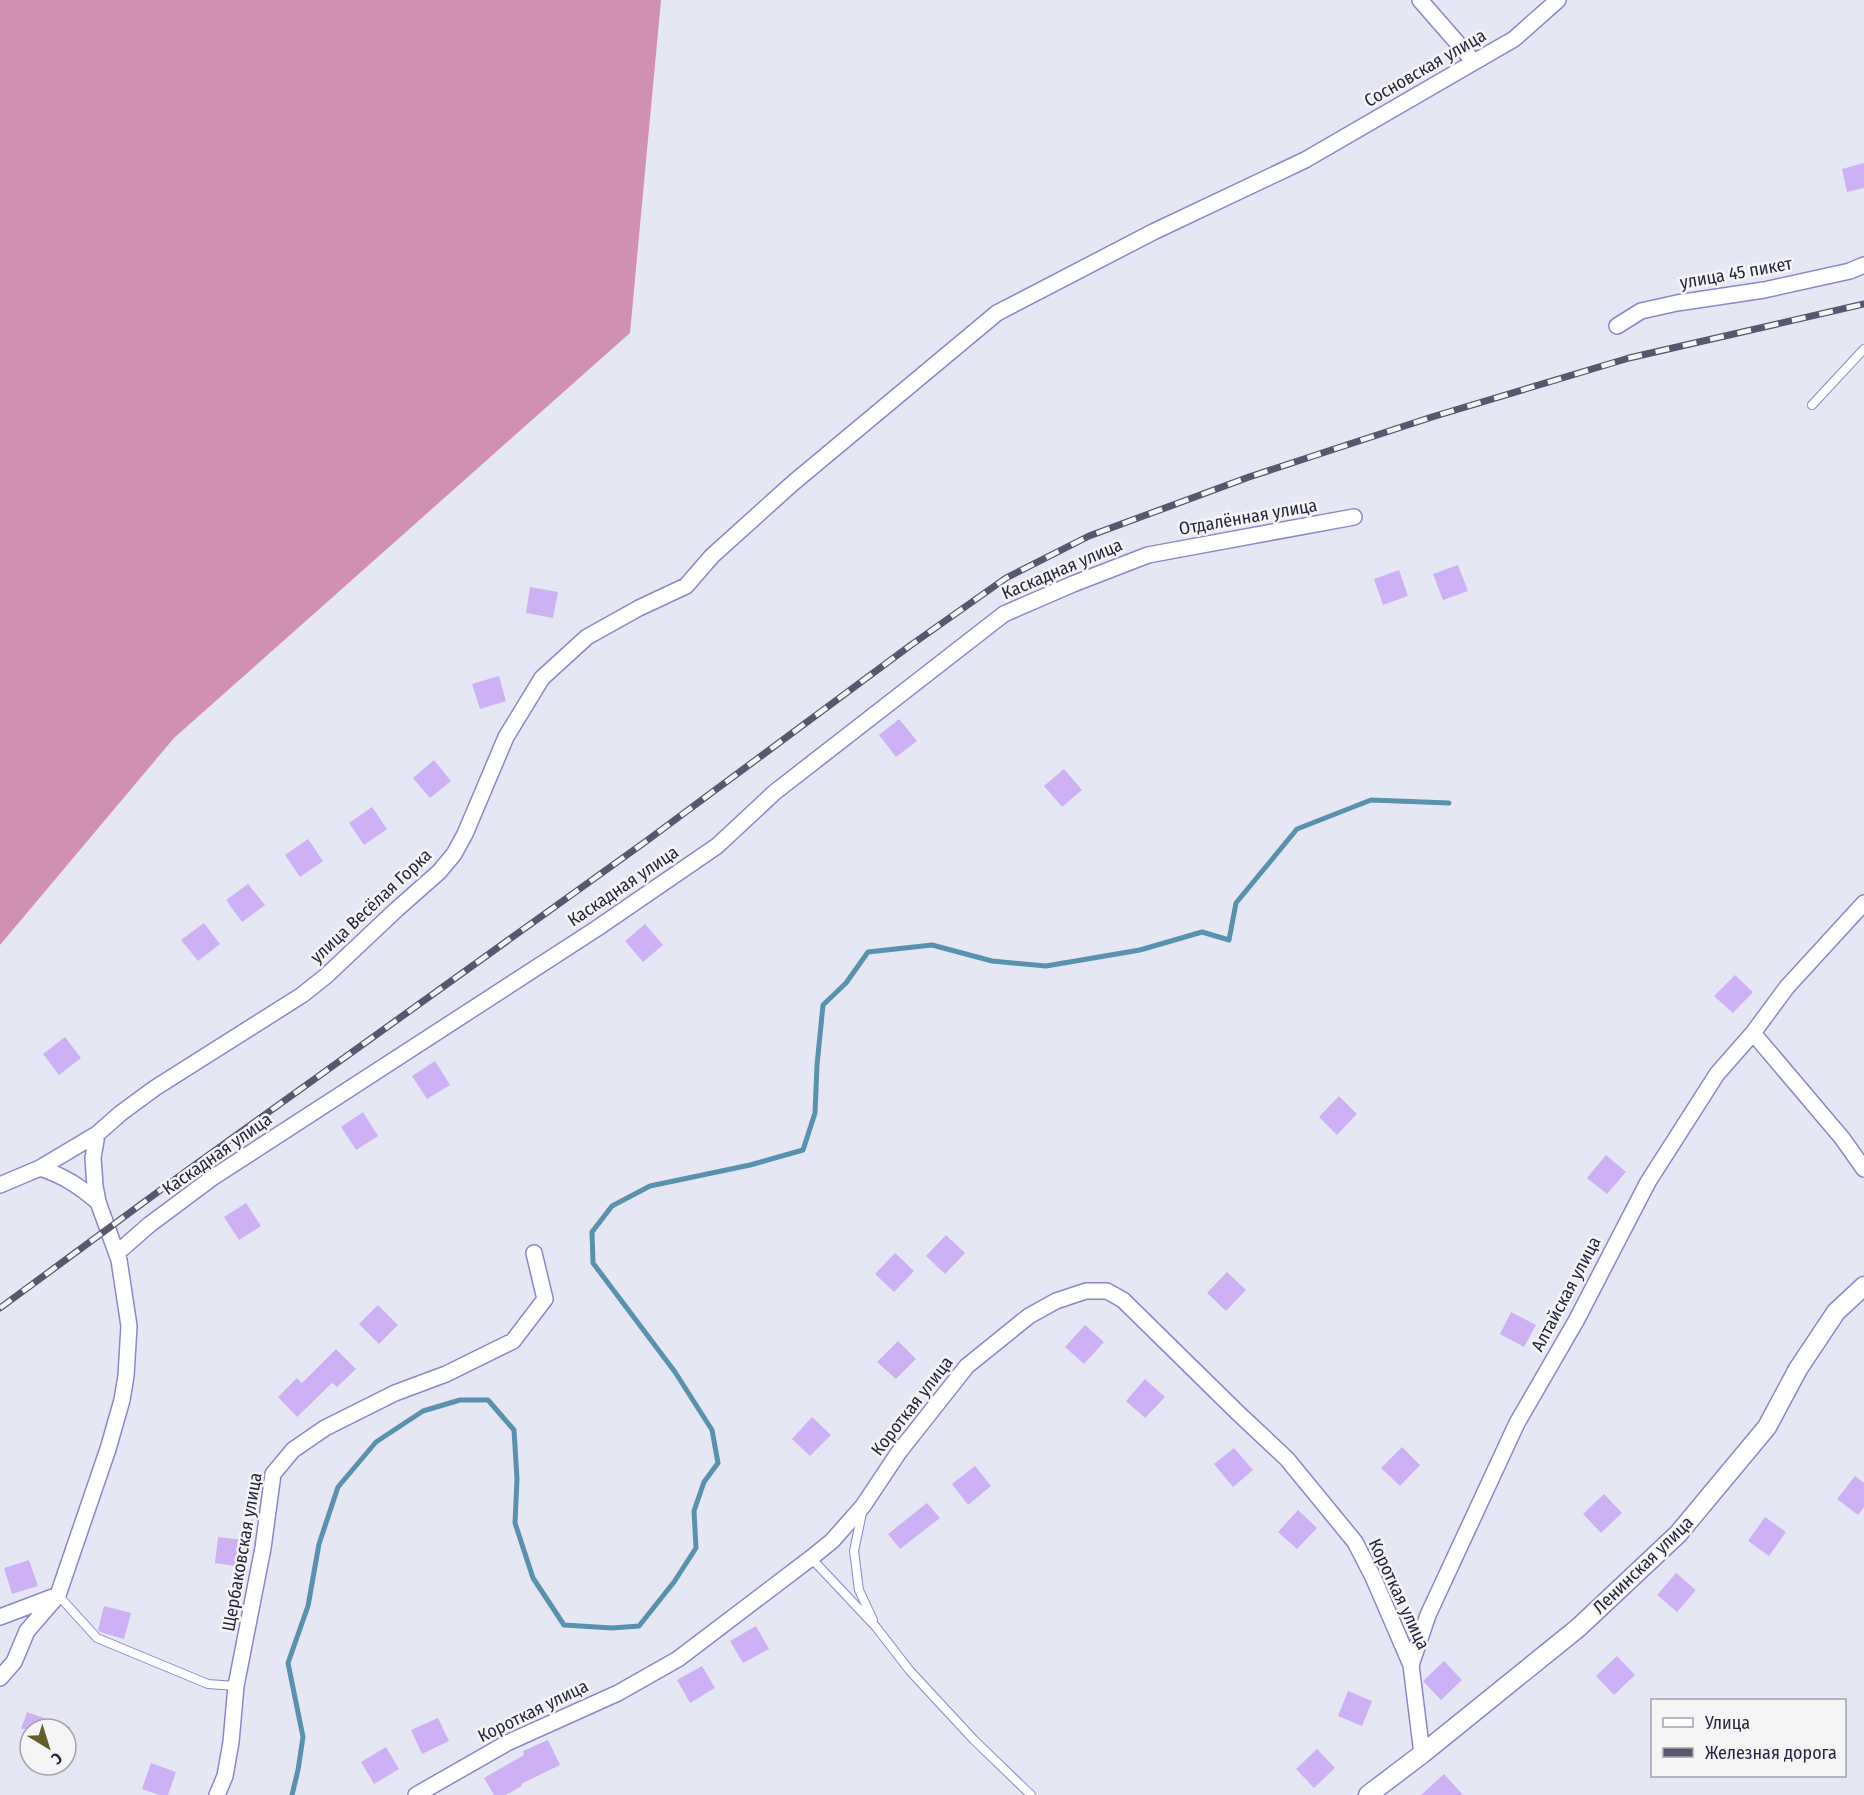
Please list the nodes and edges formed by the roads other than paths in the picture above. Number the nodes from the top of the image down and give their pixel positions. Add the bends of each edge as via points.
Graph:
1 (1420, 0) edge
2 (1558, 0) edge
3 (1474, 62) junction
4 (1864, 265) edge
5 (1617, 326) dead end
6 (1864, 350) edge
7 (1812, 405) dead end
8 (1354, 517) dead end
9 (1148, 555) joint
10 (712, 556) joint
11 (1864, 903) edge
12 (1752, 1033) junction
13 (97, 1134) junction
14 (40, 1168) junction
15 (1864, 1169) edge
16 (0, 1185) edge
17 (98, 1202) junction
18 (117, 1253) junction
19 (534, 1253) dead end
20 (1864, 1286) edge
21 (863, 1506) junction
22 (811, 1558) junction
23 (58, 1595) junction
24 (0, 1617) edge
25 (876, 1627) junction
26 (1411, 1665) junction
27 (0, 1678) edge
28 (236, 1686) junction
29 (1422, 1754) junction
30 (217, 1795) edge
31 (417, 1795) edge
32 (1031, 1795) edge
33 (1368, 1795) edge

1 - 3 street
2 - 3 street, Сосновская улица via 1514,39
3 - 10 street, Сосновская улица via 1305,160 996,313
4 - 5 street, улица 45 пикет via 1764,290 1641,311
6 - 7 lane
8 - 9 street, Отдалённая улица
9 - 18 street, Каскадная улица via 1004,614 775,792 717,846 212,1178
10 - 13 street, улица Весёлая Горка via 686,586 587,637 542,678 506,737 454,854 439,872 302,995 155,1088
11 - 12 street, Алтайская улица via 1787,987
12 - 15 street
12 - 26 street, Алтайская улица via 1717,1074 1648,1182 1576,1321 1517,1423 1428,1615
13 - 14 street, улица Весёлая Горка
13 - 17 street via 93,1158
14 - 16 street, улица Весёлая Горка
14 - 17 street via 76,1184
17 - 18 street
18 - 23 street via 129,1326 122,1400
19 - 28 street, Щербаковская улица via 545,1299 513,1341 325,1428 293,1450 273,1474
20 - 29 street, Ленинская улица via 1836,1312 1798,1368 1767,1427 1678,1534 1578,1628
21 - 22 street, Короткая улица
21 - 25 lane via 854,1551 860,1590
21 - 26 street, Короткая улица via 898,1452 967,1366 1029,1316 1056,1301 1086,1291 1107,1291 1123,1300 1287,1459 1355,1542
22 - 25 lane
22 - 31 street, Короткая улица via 678,1659 618,1693 507,1743
23 - 24 street
23 - 27 street via 27,1631 14,1662
23 - 28 lane via 97,1638 208,1683
25 - 32 lane via 926,1688
26 - 29 street, Алтайская улица
28 - 30 street, Щербаковская улица via 231,1743
29 - 33 street, Ленинская улица

